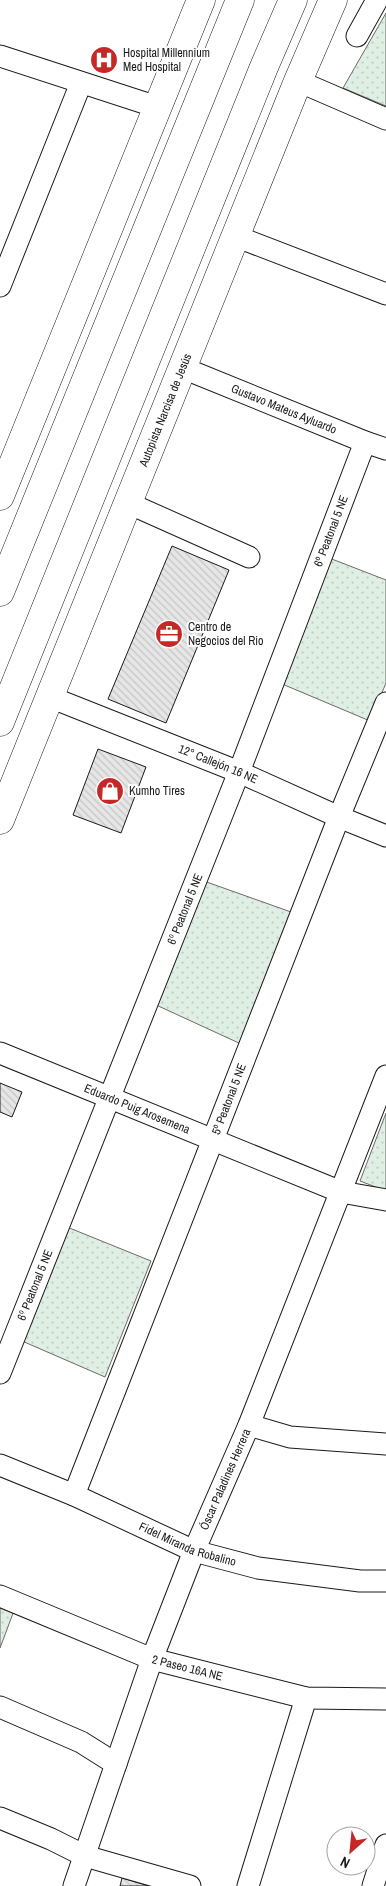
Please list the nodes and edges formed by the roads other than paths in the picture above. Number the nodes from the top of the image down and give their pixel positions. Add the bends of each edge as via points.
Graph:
1 (201, 0) edge
2 (240, 0) edge
3 (293, 0) edge
4 (333, 0) edge
5 (377, 0) edge
6 (357, 36) dead end
7 (0, 56) edge
8 (298, 81) junction
9 (82, 83) junction
10 (157, 107) junction
11 (386, 119) edge
12 (236, 236) junction
13 (0, 286) edge
14 (386, 294) edge
15 (183, 368) junction
16 (365, 442) junction
17 (386, 449) edge
18 (0, 496) edge
19 (128, 503) junction
20 (250, 557) dead end
21 (0, 592) edge
22 (50, 697) junction
23 (386, 703) edge
24 (0, 722) edge
25 (240, 772) junction
26 (339, 817) junction
27 (0, 820) edge
28 (386, 836) edge
29 (0, 1053) edge
30 (386, 1076) edge
31 (110, 1097) junction
32 (213, 1141) junction
33 (341, 1192) junction
34 (386, 1200) edge
35 (0, 1373) edge
36 (249, 1425) junction
37 (386, 1444) edge
38 (0, 1465) edge
39 (74, 1495) junction
40 (194, 1551) junction
41 (386, 1581) edge
42 (0, 1596) edge
43 (152, 1658) junction
44 (306, 1698) junction
45 (386, 1698) edge
46 (0, 1707) edge
47 (116, 1764) junction
48 (0, 1818) edge
49 (386, 1845) edge
50 (85, 1856) junction
51 (74, 1886) edge
52 (190, 1886) edge
53 (248, 1886) edge
54 (373, 1886) edge

1 - 10 main road
2 - 21 main road
3 - 24 main road
4 - 8 main road, Autopista Narcisa de Jesús
5 - 6 street
7 - 9 street
8 - 11 street
8 - 12 main road, Autopista Narcisa de Jesús
9 - 10 street
9 - 13 street
10 - 18 main road
12 - 14 street
12 - 15 main road, Autopista Narcisa de Jesús
15 - 16 street, Gustavo Mateus Ayluardo
15 - 19 main road, Autopista Narcisa de Jesús
16 - 17 street, Gustavo Mateus Ayluardo
16 - 25 street, 6º Peatonal 5 NE
19 - 20 street
19 - 22 main road, Autopista Narcisa de Jesús
22 - 25 street, 12° Callejón 16 NE
22 - 27 main road, Autopista Narcisa de Jesús
23 - 26 street, 5º Peatonal 5 NE
25 - 26 street, 12° Callejón 16 NE
25 - 31 street, 6º Peatonal 5 NE
26 - 28 street, 12° Callejón 16 NE
26 - 32 street, 5º Peatonal 5 NE
29 - 31 street, Eduardo Puig Arosemena
30 - 33 street, Óscar Paladines Herrera
31 - 32 street, Eduardo Puig Arosemena
31 - 35 street, 6º Peatonal 5 NE
32 - 33 street, Eduardo Puig Arosemena
32 - 39 street, 5º Peatonal 5 NE
33 - 34 street, Eduardo Puig Arosemena
33 - 36 street, Óscar Paladines Herrera
36 - 37 street via 290,1437
36 - 40 street, Óscar Paladines Herrera
38 - 39 street, Fidel Miranda Robalino
39 - 40 street, Fidel Miranda Robalino
40 - 41 street, Fidel Miranda Robalino via 258,1568 360,1581
40 - 43 street, Óscar Paladines Herrera
42 - 43 street, 2 Paseo 16A NE
43 - 44 street, 2 Paseo 16A NE
43 - 47 street, Óscar Paladines Herrera
44 - 45 street, 2 Paseo 16A NE
44 - 53 street
46 - 47 street via 82,1742
47 - 50 street, Óscar Paladines Herrera
48 - 50 street
49 - 54 street
50 - 51 street, Óscar Paladines Herrera
50 - 52 street

